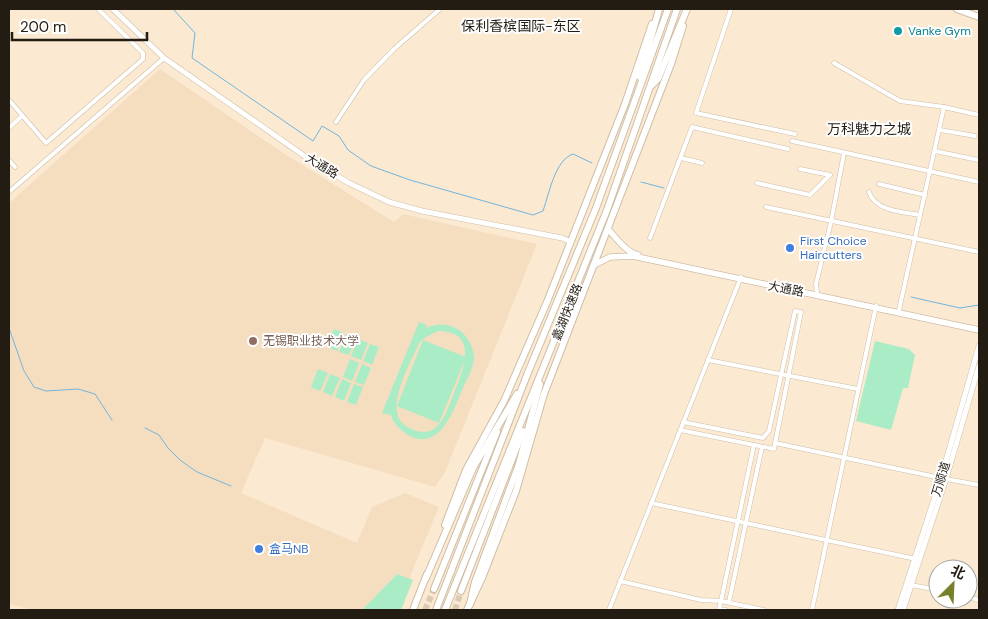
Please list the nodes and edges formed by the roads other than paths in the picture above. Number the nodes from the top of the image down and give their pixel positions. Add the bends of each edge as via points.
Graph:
1 (98, 9) edge
2 (113, 9) edge
3 (440, 9) edge
4 (658, 9) edge
5 (668, 9) edge
6 (677, 9) edge
7 (687, 9) edge
8 (731, 9) edge
9 (957, 9) edge
10 (964, 9) edge
11 (979, 15) edge
12 (164, 58) junction
13 (834, 63) dead end
14 (650, 86) junction
15 (636, 98) junction
16 (9, 100) edge
17 (944, 107) junction
18 (979, 115) edge
19 (22, 116) junction
20 (336, 122) dead end
21 (9, 128) edge
22 (940, 130) junction
23 (795, 134) dead end
24 (975, 136) dead end
25 (792, 142) dead end
26 (788, 150) dead end
27 (935, 151) junction
28 (844, 153) junction
29 (681, 158) junction
30 (9, 160) edge
31 (978, 160) dead end
32 (702, 163) dead end
33 (15, 167) dead end
34 (800, 169) dead end
35 (930, 172) junction
36 (979, 182) edge
37 (757, 183) dead end
38 (878, 184) dead end
39 (9, 192) edge
40 (869, 192) dead end
41 (925, 195) junction
42 (766, 207) dead end
43 (920, 215) junction
44 (831, 222) junction
45 (608, 228) junction
46 (650, 238) dead end
47 (915, 238) junction
48 (571, 242) junction
49 (979, 252) edge
50 (594, 265) junction
51 (740, 278) junction
52 (817, 293) junction
53 (876, 307) junction
54 (899, 310) junction
55 (979, 328) edge
56 (979, 346) edge
57 (708, 360) junction
58 (546, 362) junction
59 (979, 366) edge
60 (527, 375) junction
61 (781, 376) junction
62 (788, 377) junction
63 (858, 389) junction
64 (534, 403) junction
65 (506, 413) junction
66 (683, 422) junction
67 (680, 430) junction
68 (775, 443) junction
69 (754, 445) junction
70 (762, 447) junction
71 (844, 458) junction
72 (944, 479) junction
73 (979, 485) edge
74 (652, 503) junction
75 (738, 520) junction
76 (747, 522) junction
77 (827, 539) junction
78 (462, 557) junction
79 (917, 559) junction
80 (426, 578) junction
81 (620, 581) junction
82 (911, 585) junction
83 (928, 588) edge
84 (434, 589) tunnel mouth
85 (461, 591) tunnel mouth
86 (721, 601) junction
87 (729, 602) junction
88 (468, 607) edge
89 (412, 610) edge
90 (436, 610) edge
91 (445, 610) edge
92 (609, 610) edge
93 (726, 610) edge
94 (764, 610) edge
95 (812, 610) edge
96 (898, 610) edge
97 (903, 610) edge

1 - 19 street via 143,53 143,59 46,143
2 - 12 street, 大通路
3 - 20 street via 364,80
4 - 15 main road
4 - 48 main road
5 - 15 main road, 蠡湖快速路
6 - 14 main road, 蠡湖快速路
7 - 14 main road via 658,79
7 - 45 main road via 671,64
8 - 23 street via 696,114
9 - 11 main road
10 - 11 main road
12 - 39 street
12 - 48 street, 大通路 via 312,162 389,202
13 - 17 street via 900,101
14 - 58 main road, 蠡湖快速路 via 607,210
15 - 60 main road, 蠡湖快速路 via 596,208
16 - 19 street
17 - 18 street
17 - 22 street
19 - 21 street
22 - 24 street
22 - 27 street
25 - 28 street
26 - 29 street via 692,127
27 - 31 street
27 - 35 street
28 - 35 street
28 - 44 street
29 - 32 street
29 - 46 street
30 - 33 street
34 - 37 street via 830,175 810,195
35 - 36 street
35 - 41 street
38 - 41 street
40 - 43 street via 871,198 884,208
41 - 43 street
42 - 44 street
43 - 47 street
44 - 47 street
44 - 52 street via 816,284
45 - 50 main road
45 - 51 main road, 大通路 via 633,254
47 - 49 street
47 - 54 street
48 - 80 main road via 504,401 466,470
50 - 51 main road, 大通路 via 610,258 633,256
50 - 88 main road via 544,394 516,491
51 - 52 main road, 大通路
51 - 53 main road, 大通路
51 - 57 street
52 - 53 main road, 大通路
53 - 54 main road, 大通路
53 - 55 main road, 大通路
53 - 63 street
54 - 55 main road, 大通路
56 - 72 street, 万顺道
57 - 61 street
57 - 66 street
58 - 64 main road
58 - 78 main road, 蠡湖快速路
59 - 72 street, 万顺道
60 - 65 main road
60 - 78 main road, 蠡湖快速路
61 - 62 street
61 - 62 street via 795,311 801,312
61 - 66 street via 769,431 763,438
62 - 63 street
62 - 68 street
63 - 71 street
64 - 85 main road
64 - 88 main road via 519,464
65 - 80 main road via 473,468
65 - 84 main road
66 - 67 street
67 - 69 street
67 - 74 street
68 - 70 street via 774,449
68 - 71 street
69 - 70 street
69 - 75 street
70 - 76 street
71 - 72 street
71 - 77 street
72 - 73 street
72 - 79 street, 万顺道
74 - 75 street
74 - 81 street
75 - 76 street
75 - 86 street
76 - 77 street
76 - 87 street
77 - 79 street
77 - 95 street
78 - 90 main road, 蠡湖快速路
78 - 91 main road, 蠡湖快速路
79 - 82 street, 万顺道
79 - 96 street, 万顺道
80 - 89 main road
81 - 86 street via 701,600
81 - 92 street
82 - 83 street
82 - 97 street, 万顺道
86 - 87 street
86 - 93 street via 719,609
87 - 94 street

